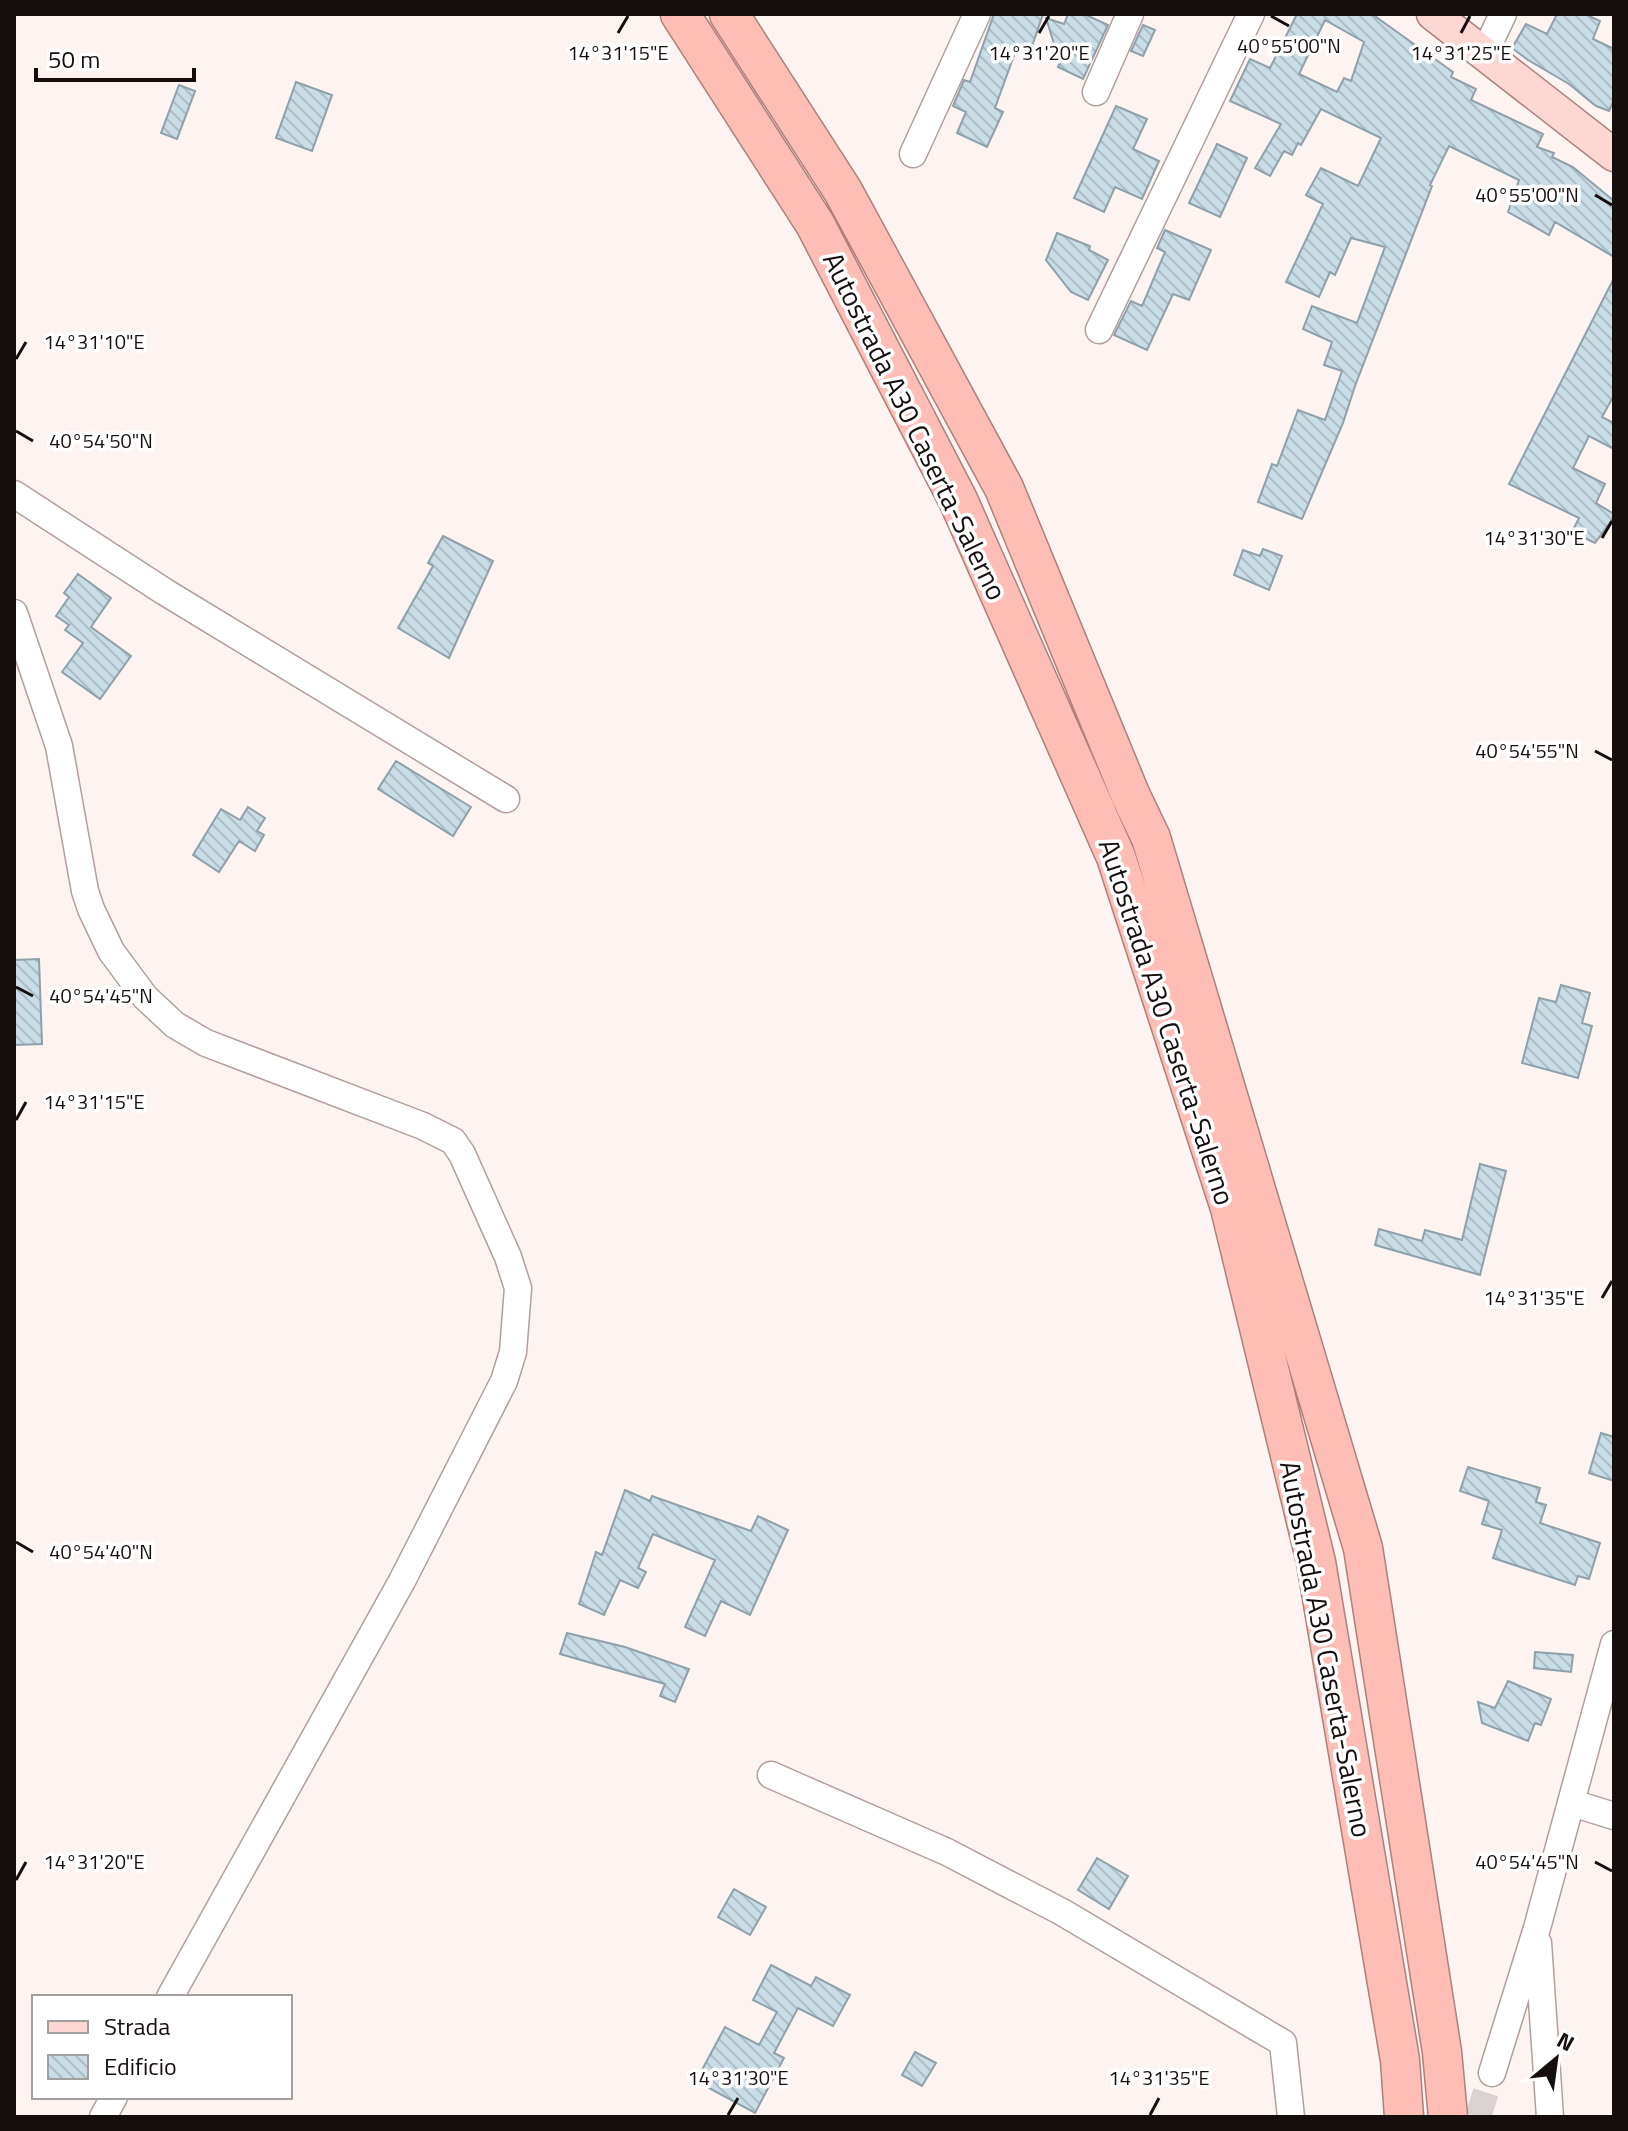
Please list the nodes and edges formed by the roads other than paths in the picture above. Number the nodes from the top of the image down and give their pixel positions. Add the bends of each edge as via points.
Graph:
1 (680, 14) edge
2 (729, 14) edge
3 (977, 14) edge
4 (1130, 14) edge
5 (1251, 14) edge
6 (1433, 14) edge
7 (1503, 14) edge
8 (1484, 54) junction
9 (1096, 92) dead end
10 (913, 154) dead end
11 (1614, 155) edge
12 (1099, 330) dead end
13 (14, 494) edge
14 (14, 613) edge
15 (506, 799) dead end
16 (1614, 1644) edge
17 (771, 1775) dead end
18 (1572, 1803) junction
19 (1614, 1816) edge
20 (1537, 1928) junction
21 (171, 1995) edge
22 (1492, 2073) tunnel mouth
23 (113, 2099) edge
24 (103, 2117) edge
25 (1291, 2117) edge
26 (1404, 2117) edge
27 (1448, 2117) edge
28 (1550, 2117) edge

1 - 26 highway, Autostrada A30 Caserta-Salerno via 823,238 958,500 1116,857 1230,1208 1316,1562 1400,2060
2 - 27 highway, Autostrada A30 Caserta-Salerno via 843,191 1004,488 1151,838 1363,1548
3 - 10 street
4 - 9 street
5 - 12 street
6 - 8 main road
7 - 8 street
8 - 11 main road
13 - 15 street
14 - 21 street via 59,746 85,891 111,951 155,1007 206,1043 453,1141 518,1288 513,1352 490,1412
16 - 18 street
17 - 25 street via 947,1852 1062,1912 1283,2043
18 - 19 street
18 - 20 street
20 - 22 street
20 - 28 street
23 - 24 street

